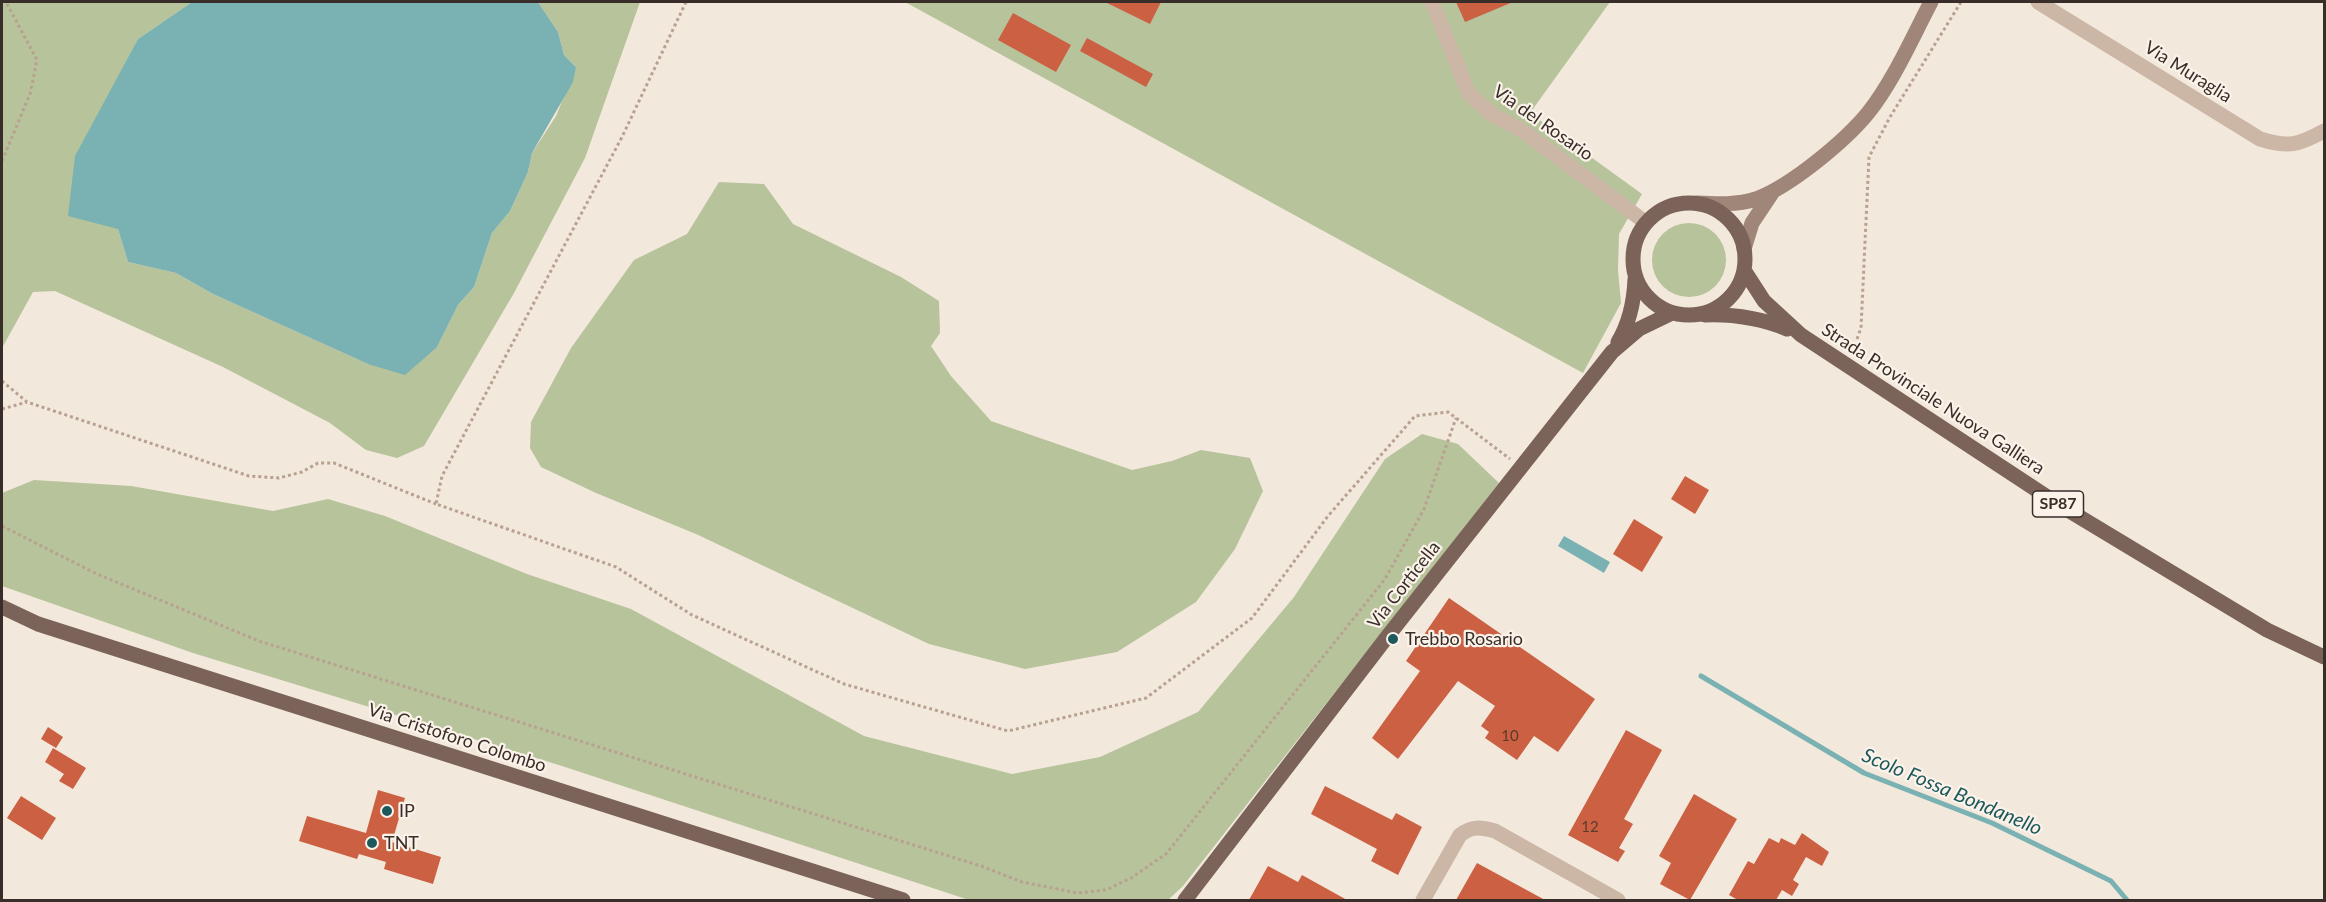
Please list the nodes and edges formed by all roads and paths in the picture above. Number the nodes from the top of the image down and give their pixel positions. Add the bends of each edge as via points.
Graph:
1 (6, 2) edge
2 (686, 2) edge
3 (1432, 2) edge
4 (1931, 2) edge
5 (1961, 2) edge
6 (2038, 2) edge
7 (2325, 131) edge
8 (2, 161) edge
9 (1774, 191) junction
10 (1697, 203) junction
11 (1645, 222) junction
12 (1744, 249) junction
13 (1744, 270) junction
14 (1635, 276) junction
15 (1672, 314) junction
16 (1700, 315) junction
17 (1801, 335) junction
18 (1857, 339) dead end
19 (1612, 352) junction
20 (2, 381) edge
21 (27, 402) junction
22 (2, 409) edge
23 (1456, 418) junction
24 (1520, 468) junction
25 (436, 504) junction
26 (2, 526) edge
27 (2, 607) edge
28 (2325, 657) edge
29 (903, 900) edge
30 (1185, 900) edge
31 (1423, 900) edge
32 (1618, 900) edge

1 - 8 path via 37,60 30,94
2 - 25 path via 622,137 442,476
3 - 11 street, Via del Rosario via 1469,94
4 - 9 street via 1868,113 1832,148
5 - 18 path via 1869,156 1861,328
6 - 7 street, Via Muraglia via 2260,139 2300,144
9 - 10 street via 1741,202
9 - 12 street via 1752,223
10 - 11 main road via 1669,207
10 - 12 main road via 1723,214 1737,230
11 - 14 main road via 1632,256
12 - 13 main road
13 - 16 main road via 1733,294 1713,311
13 - 17 main road, SP87 via 1764,301
14 - 15 main road via 1649,299
14 - 19 main road via 1630,316
15 - 16 main road
15 - 19 main road, Via Corticella via 1639,328
16 - 17 main road, SP87 via 1753,318
17 - 28 main road, Strada Provinciale Nuova Galliera / SP87 via 2058,504 2267,630
19 - 24 main road, Via Corticella
20 - 21 path
21 - 22 path
21 - 25 path via 249,476 279,478 318,463 334,463
23 - 24 path
23 - 25 path via 1448,412 1415,416 1328,516 1252,618 1146,698 1008,731 844,684 692,615 616,567
23 - 26 path via 1424,509 1385,579 1242,760 1166,854 1106,890 1078,893 1022,882 259,641 97,574
24 - 30 main road, Via Corticella
27 - 29 main road, Via Cristoforo Colombo via 38,624
31 - 32 street via 1460,835 1480,827 1495,831

